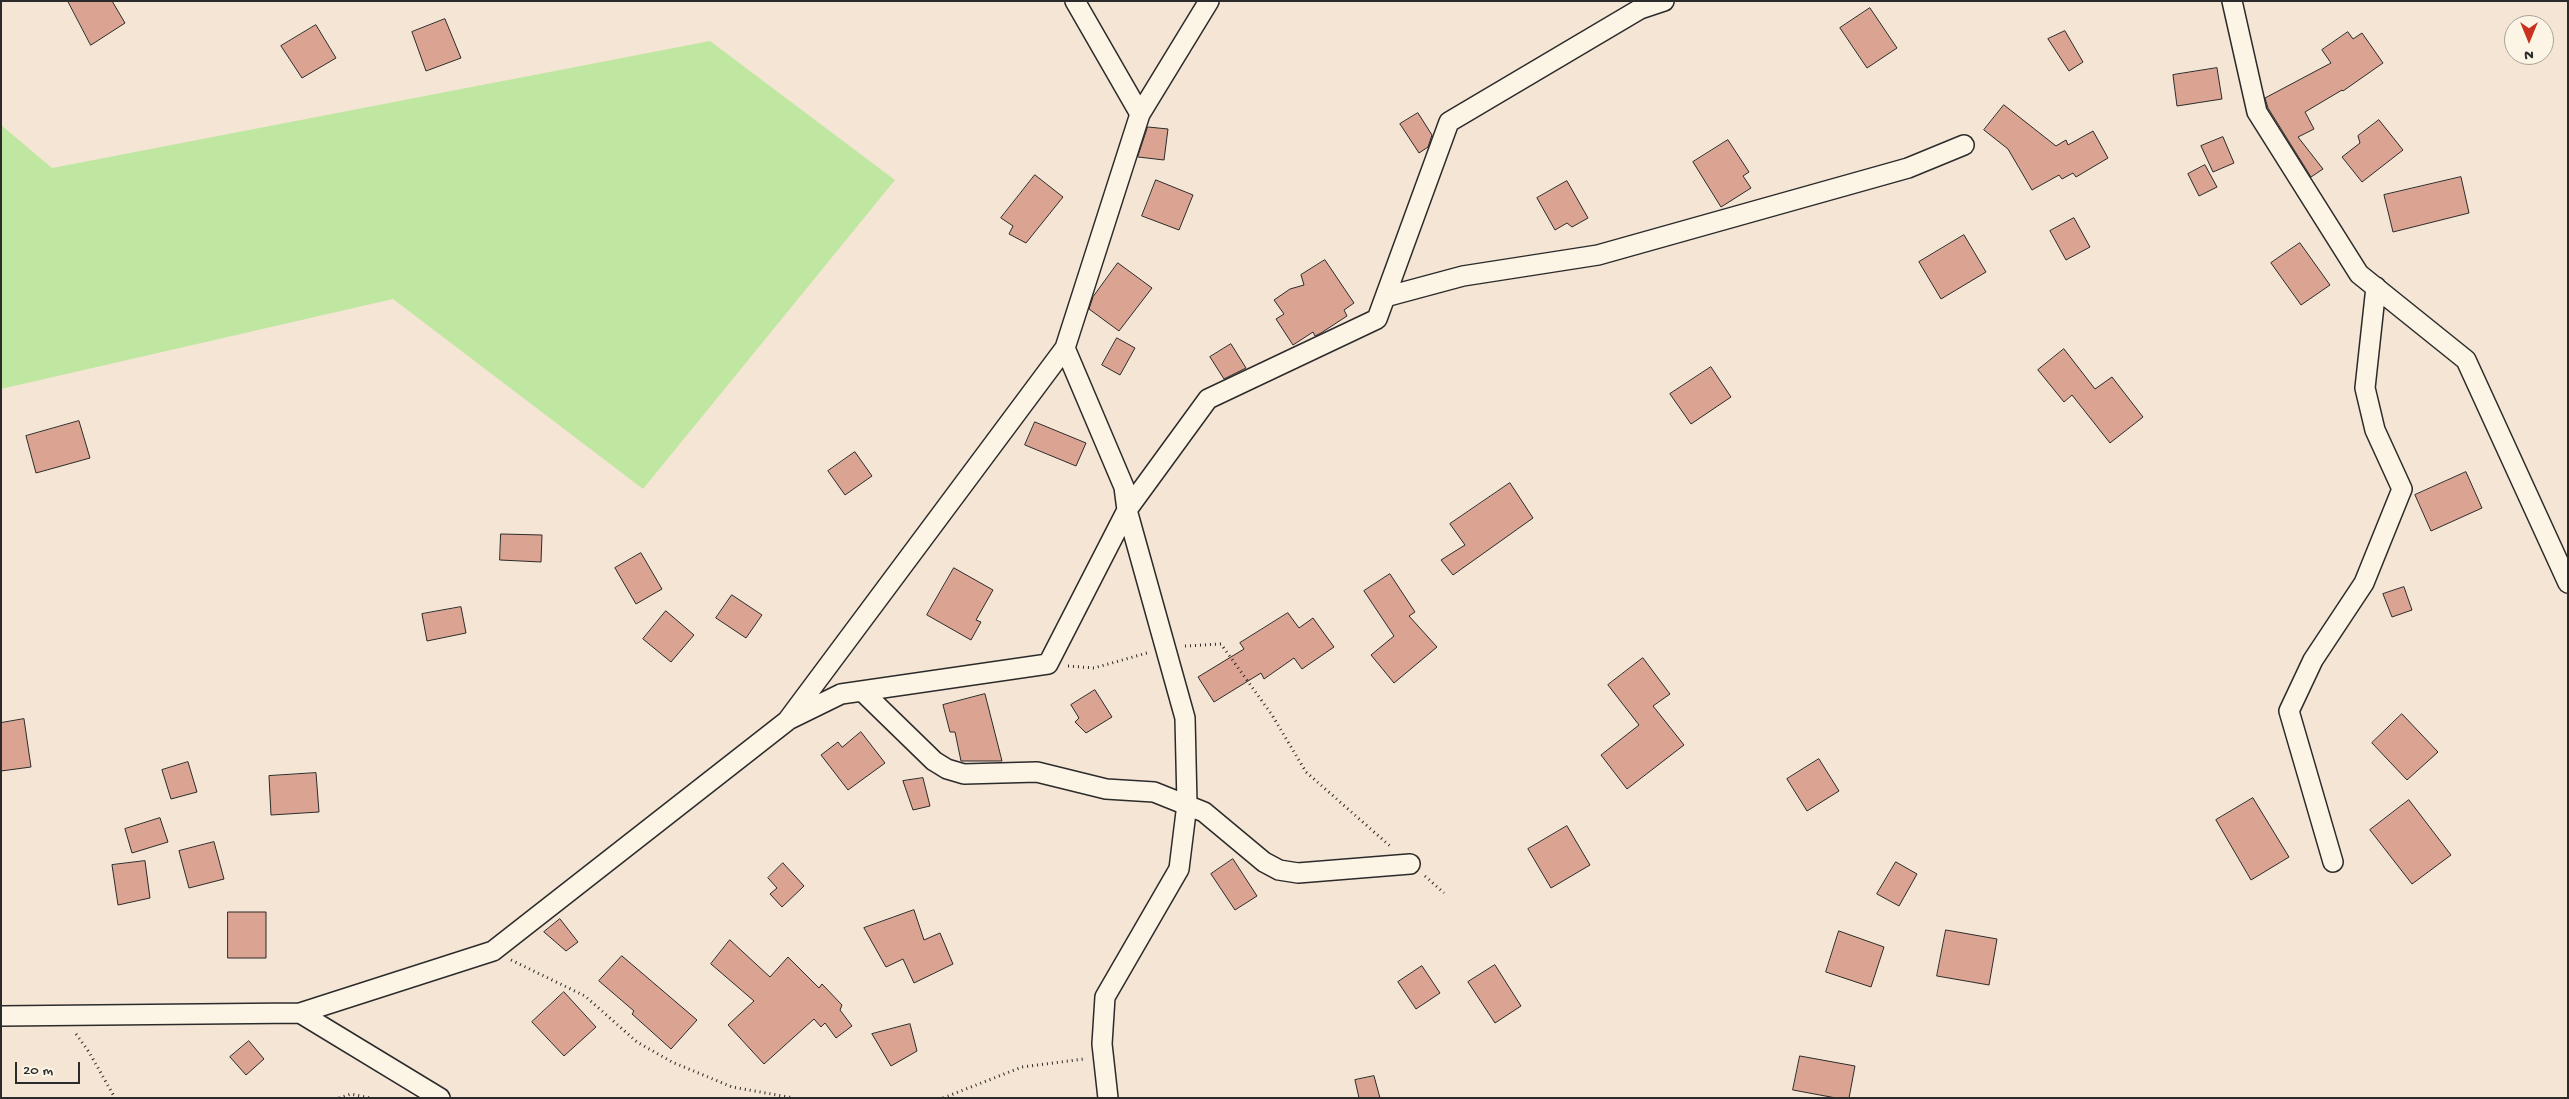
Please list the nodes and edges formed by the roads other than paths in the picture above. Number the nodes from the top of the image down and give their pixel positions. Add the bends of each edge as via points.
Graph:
1 (1076, 1) edge
2 (1209, 1) edge
3 (1664, 1) edge
4 (2232, 1) edge
5 (1140, 114) junction
6 (1964, 145) dead end
7 (2376, 288) junction
8 (1385, 297) junction
9 (1065, 348) junction
10 (1127, 510) junction
11 (2568, 583) edge
12 (862, 691) junction
13 (787, 721) junction
14 (1187, 804) junction
15 (2333, 862) dead end
16 (1410, 864) road end
17 (300, 1014) junction
18 (1, 1016) edge
19 (440, 1098) edge
20 (1108, 1098) edge

1 - 5 street
2 - 5 street
3 - 8 street via 1640,9 1450,122
4 - 7 street via 2257,112 2359,274
5 - 9 street
6 - 8 street via 1908,168 1598,254 1463,276
7 - 11 street via 2466,360
7 - 15 street via 2365,388 2375,430 2402,488 2364,583 2313,660 2288,711
8 - 10 street via 1377,319 1208,400
9 - 10 street via 1124,488
9 - 13 street
10 - 12 street via 1048,664
10 - 14 street via 1185,718
12 - 13 street via 841,694
12 - 14 street via 934,761 947,769 964,774 1038,772 1106,790 1154,792
13 - 17 street via 493,951
14 - 16 street via 1204,812 1264,862 1279,870 1298,873
14 - 20 street via 1179,869 1106,997 1102,1044
17 - 18 street
17 - 19 street

